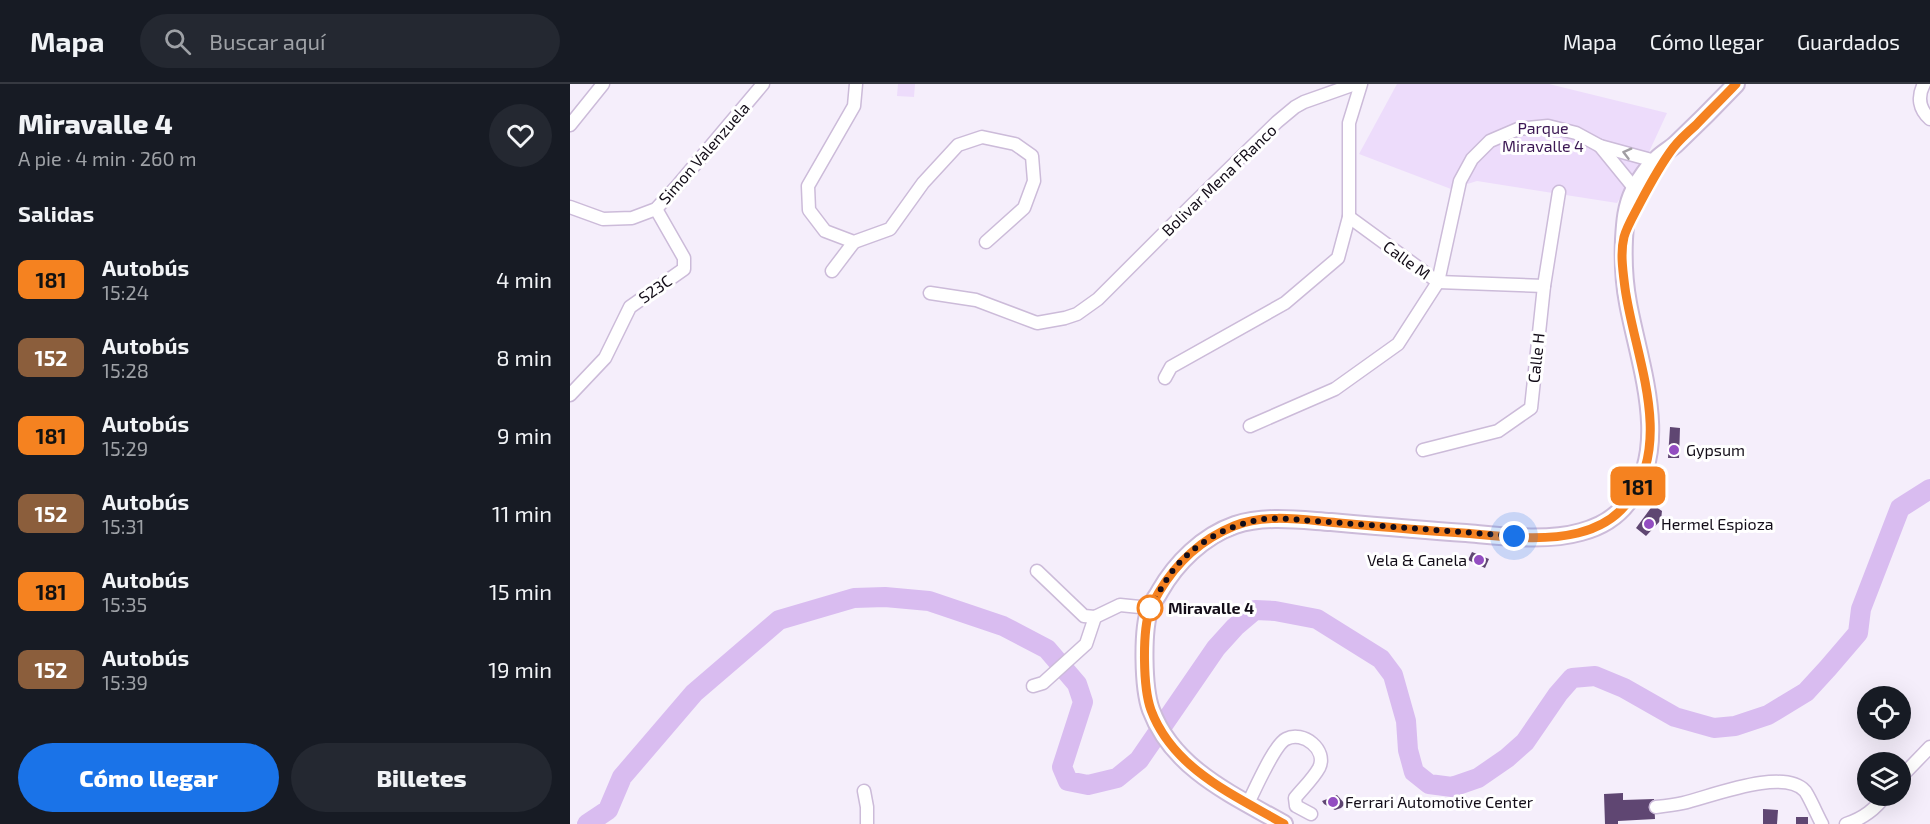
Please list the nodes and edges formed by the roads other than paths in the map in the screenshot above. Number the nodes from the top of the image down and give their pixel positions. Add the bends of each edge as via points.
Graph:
1 (603, 84) edge
2 (763, 84) edge
3 (856, 84) edge
4 (1355, 84) edge
5 (1360, 84) edge
6 (1736, 84) edge
7 (1924, 84) edge
8 (1930, 119) edge
9 (570, 125) edge
10 (1600, 146) junction
11 (1674, 147) junction
12 (1655, 160) junction
13 (1635, 189) junction
14 (1559, 192) dead end
15 (570, 207) edge
16 (656, 208) junction
17 (1349, 217) junction
18 (1624, 238) junction
19 (854, 242) junction
20 (986, 242) dead end
21 (832, 271) dead end
22 (1438, 282) junction
23 (1544, 286) junction
24 (930, 293) dead end
25 (1165, 378) dead end
26 (570, 395) edge
27 (1250, 426) dead end
28 (1423, 450) dead end
29 (1037, 571) dead end
30 (1150, 608) junction
31 (1095, 617) junction
32 (1038, 685) dead end
33 (1930, 747) edge
34 (1911, 767) edge
35 (864, 791) dead end
36 (1241, 800) junction
37 (1878, 806) edge
38 (1656, 807) dead end
39 (1311, 814) dead end
40 (867, 824) edge
41 (1284, 824) edge
42 (1822, 824) edge
43 (1846, 824) edge

1 - 9 street
2 - 16 street, Simon Valenzuela
3 - 19 street via 854,106 808,186 809,210 825,231
4 - 24 street, Bolivar Mena FRanco via 1304,102 1286,114 1098,299 1071,316 1037,323 976,300
5 - 17 street via 1349,123
6 - 11 main road
7 - 8 street via 1920,102
12 -> 10 street
10 - 13 street
10 - 22 street via 1576,133 1548,126 1518,129 1490,141 1472,159 1460,182
11 - 12 main road
11 - 18 main road
12 - 13 main road
13 - 18 main road via 1624,217
14 - 23 street, Calle H
15 - 16 street, Simon Valenzuela via 603,219 632,218
16 - 26 street, S23C via 684,258 684,269 630,307 604,358
17 - 22 street, Calle M
17 - 25 street via 1338,258 1285,303 1170,367
18 - 30 main road via 1624,279 1648,398 1650,437 1640,482 1617,515 1579,533 1548,537 1302,520 1267,519 1235,525 1183,558
19 - 20 street via 890,229 923,183 958,145 982,137 1015,144 1032,156 1034,181 1024,208
19 - 21 street
22 - 23 street, Calle M
22 - 27 street via 1398,344 1335,389
23 - 28 street, Calle H via 1530,408 1498,431
29 - 31 street via 1084,616
30 - 31 street via 1119,605
30 - 36 main road via 1145,664 1148,702 1155,720 1184,760
31 - 32 street via 1086,644
33 - 34 street
35 - 40 street
36 - 39 street via 1284,740 1300,738 1310,741 1321,758 1320,767 1295,798 1296,806
36 - 41 main road
37 - 43 street
38 - 42 street via 1736,786 1778,781 1804,791

